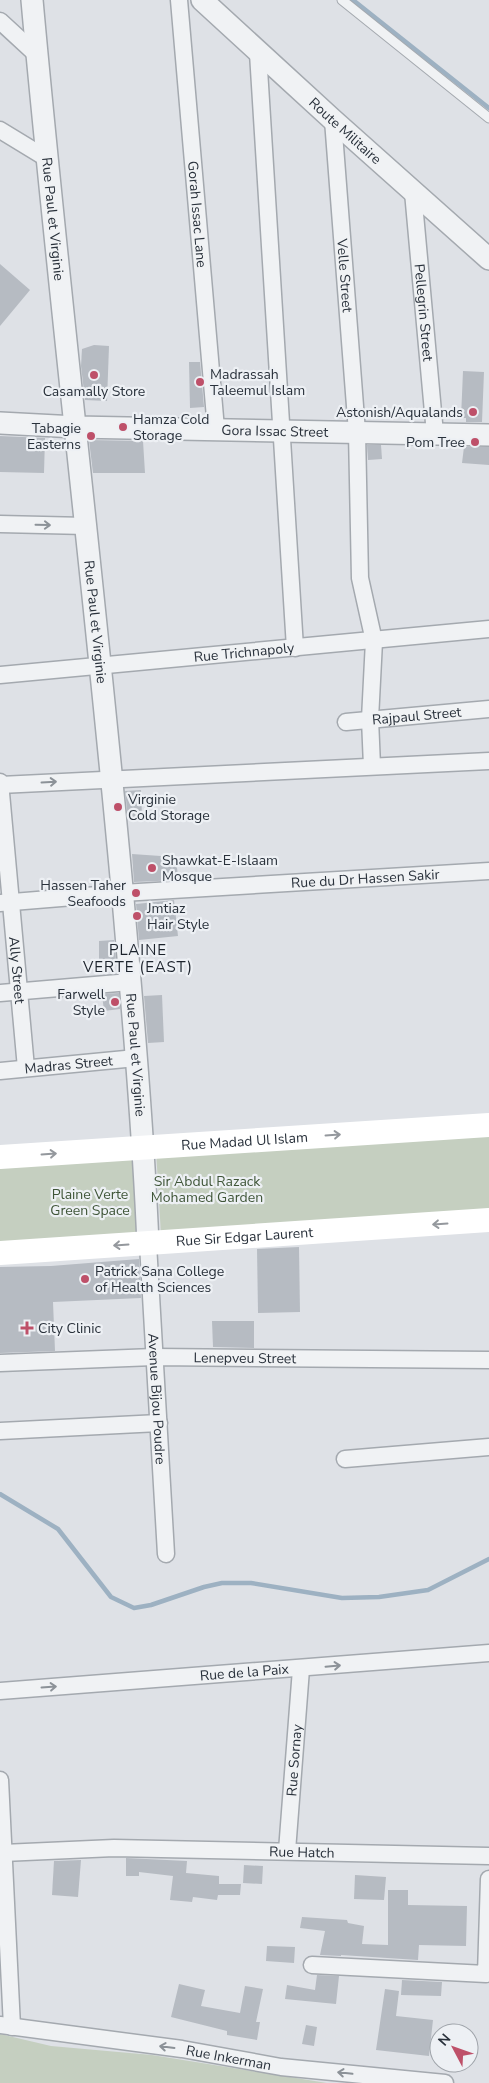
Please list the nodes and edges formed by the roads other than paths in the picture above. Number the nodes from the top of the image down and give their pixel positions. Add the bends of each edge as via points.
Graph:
1 (32, 0) edge
2 (179, 0) edge
3 (202, 0) edge
4 (342, 0) edge
5 (0, 21) edge
6 (258, 53) junction
7 (37, 55) junction
8 (489, 118) edge
9 (332, 120) junction
10 (0, 130) edge
11 (46, 158) junction
12 (413, 192) junction
13 (489, 259) edge
14 (0, 423) edge
15 (76, 427) junction
16 (216, 430) junction
17 (282, 431) junction
18 (357, 432) junction
19 (434, 434) junction
20 (489, 435) edge
21 (0, 524) edge
22 (86, 526) junction
23 (489, 629) edge
24 (374, 640) junction
25 (295, 648) junction
26 (102, 667) junction
27 (0, 675) edge
28 (489, 708) edge
29 (370, 719) junction
30 (346, 722) dead end
31 (489, 761) edge
32 (372, 766) junction
33 (112, 778) junction
34 (0, 784) edge
35 (489, 871) edge
36 (122, 892) junction
37 (5, 902) edge
38 (130, 982) junction
39 (21, 991) junction
40 (0, 993) edge
41 (136, 1058) junction
42 (26, 1068) junction
43 (0, 1071) edge
44 (489, 1125) edge
45 (144, 1146) junction
46 (0, 1157) edge
47 (489, 1220) edge
48 (148, 1244) junction
49 (0, 1253) edge
50 (154, 1357) junction
51 (489, 1360) edge
52 (0, 1363) edge
53 (159, 1423) junction
54 (0, 1431) edge
55 (489, 1447) edge
56 (345, 1459) dead end
57 (166, 1554) dead end
58 (489, 1653) edge
59 (301, 1669) junction
60 (0, 1690) edge
61 (0, 1780) edge
62 (287, 1851) junction
63 (3, 1853) junction
64 (489, 1856) edge
65 (489, 1879) edge
66 (312, 1965) dead end
67 (6, 2026) edge
68 (445, 2083) edge

1 - 7 street, Rue Paul et Virginie
2 - 16 street, Gorah Issac Lane
3 - 6 street, Route Militaire
4 - 8 lane
5 - 7 street
6 - 9 street, Route Militaire
6 - 17 street
7 - 11 street, Rue Paul et Virginie
9 - 12 street, Route Militaire
9 - 18 street, Velle Street
10 - 11 street
11 - 15 street, Rue Paul et Virginie
12 - 13 street, Route Militaire
12 - 19 street, Pellegrin Street
14 - 15 street, Gora Issac Street
15 - 16 street, Gora Issac Street
15 - 22 street, Rue Paul et Virginie
16 - 17 street, Gora Issac Street
17 - 18 street, Gora Issac Street
17 - 25 street
18 - 19 street, Gora Issac Street
18 - 24 street, Velle Street via 360,578
19 - 20 street, Gora Issac Street
21 -> 22 street
22 - 26 street, Rue Paul et Virginie
23 - 24 street, Rue Trichnapoly
24 - 25 street, Rue Trichnapoly
24 - 29 street, Velle Street
25 - 26 street, Rue Trichnapoly
26 - 27 street, Rue Trichnapoly
26 - 33 street, Rue Paul et Virginie
28 - 29 street, Rajpaul Street
29 - 30 street, Rajpaul Street
29 - 32 street, Velle Street
31 - 32 street
32 - 33 street
34 -> 33 street
33 - 36 street, Rue Paul et Virginie
34 - 37 street, Ally Street
35 - 36 street, Rue du Dr Hassen Sakir
36 - 37 street, Rue du Dr Hassen Sakir
36 - 38 street, Rue Paul et Virginie
37 - 39 street, Ally Street
38 - 39 street
38 - 41 street, Rue Paul et Virginie
39 - 40 street
39 - 42 street, Ally Street
41 - 42 street, Madras Street
41 - 45 street, Rue Paul et Virginie
42 - 43 street, Madras Street
45 -> 44 main road, Rue Madad Ul Islam
46 -> 45 main road, Rue Madad Ul Islam
45 - 48 street, Rue Paul et Virginie
47 -> 48 main road, Rue Sir Edgar Laurent
48 -> 49 main road, Rue Sir Edgar Laurent
48 - 50 street, Avenue Bijou Poudre
50 - 51 street, Lenepveu Street
50 - 52 street, Lenepveu Street
50 - 53 street, Avenue Bijou Poudre
53 - 54 street
53 - 57 street, Avenue Bijou Poudre
55 - 56 street
59 -> 58 street, Rue de la Paix
60 -> 59 street, Rue de la Paix
59 - 62 street, Rue Sornay
61 - 63 street
62 - 63 street, Rue Hatch via 114,1848
62 - 64 street, Rue Hatch
63 - 67 street
65 - 66 street via 486,1974
68 -> 67 street, Rue Inkerman via 281,2066 182,2049

